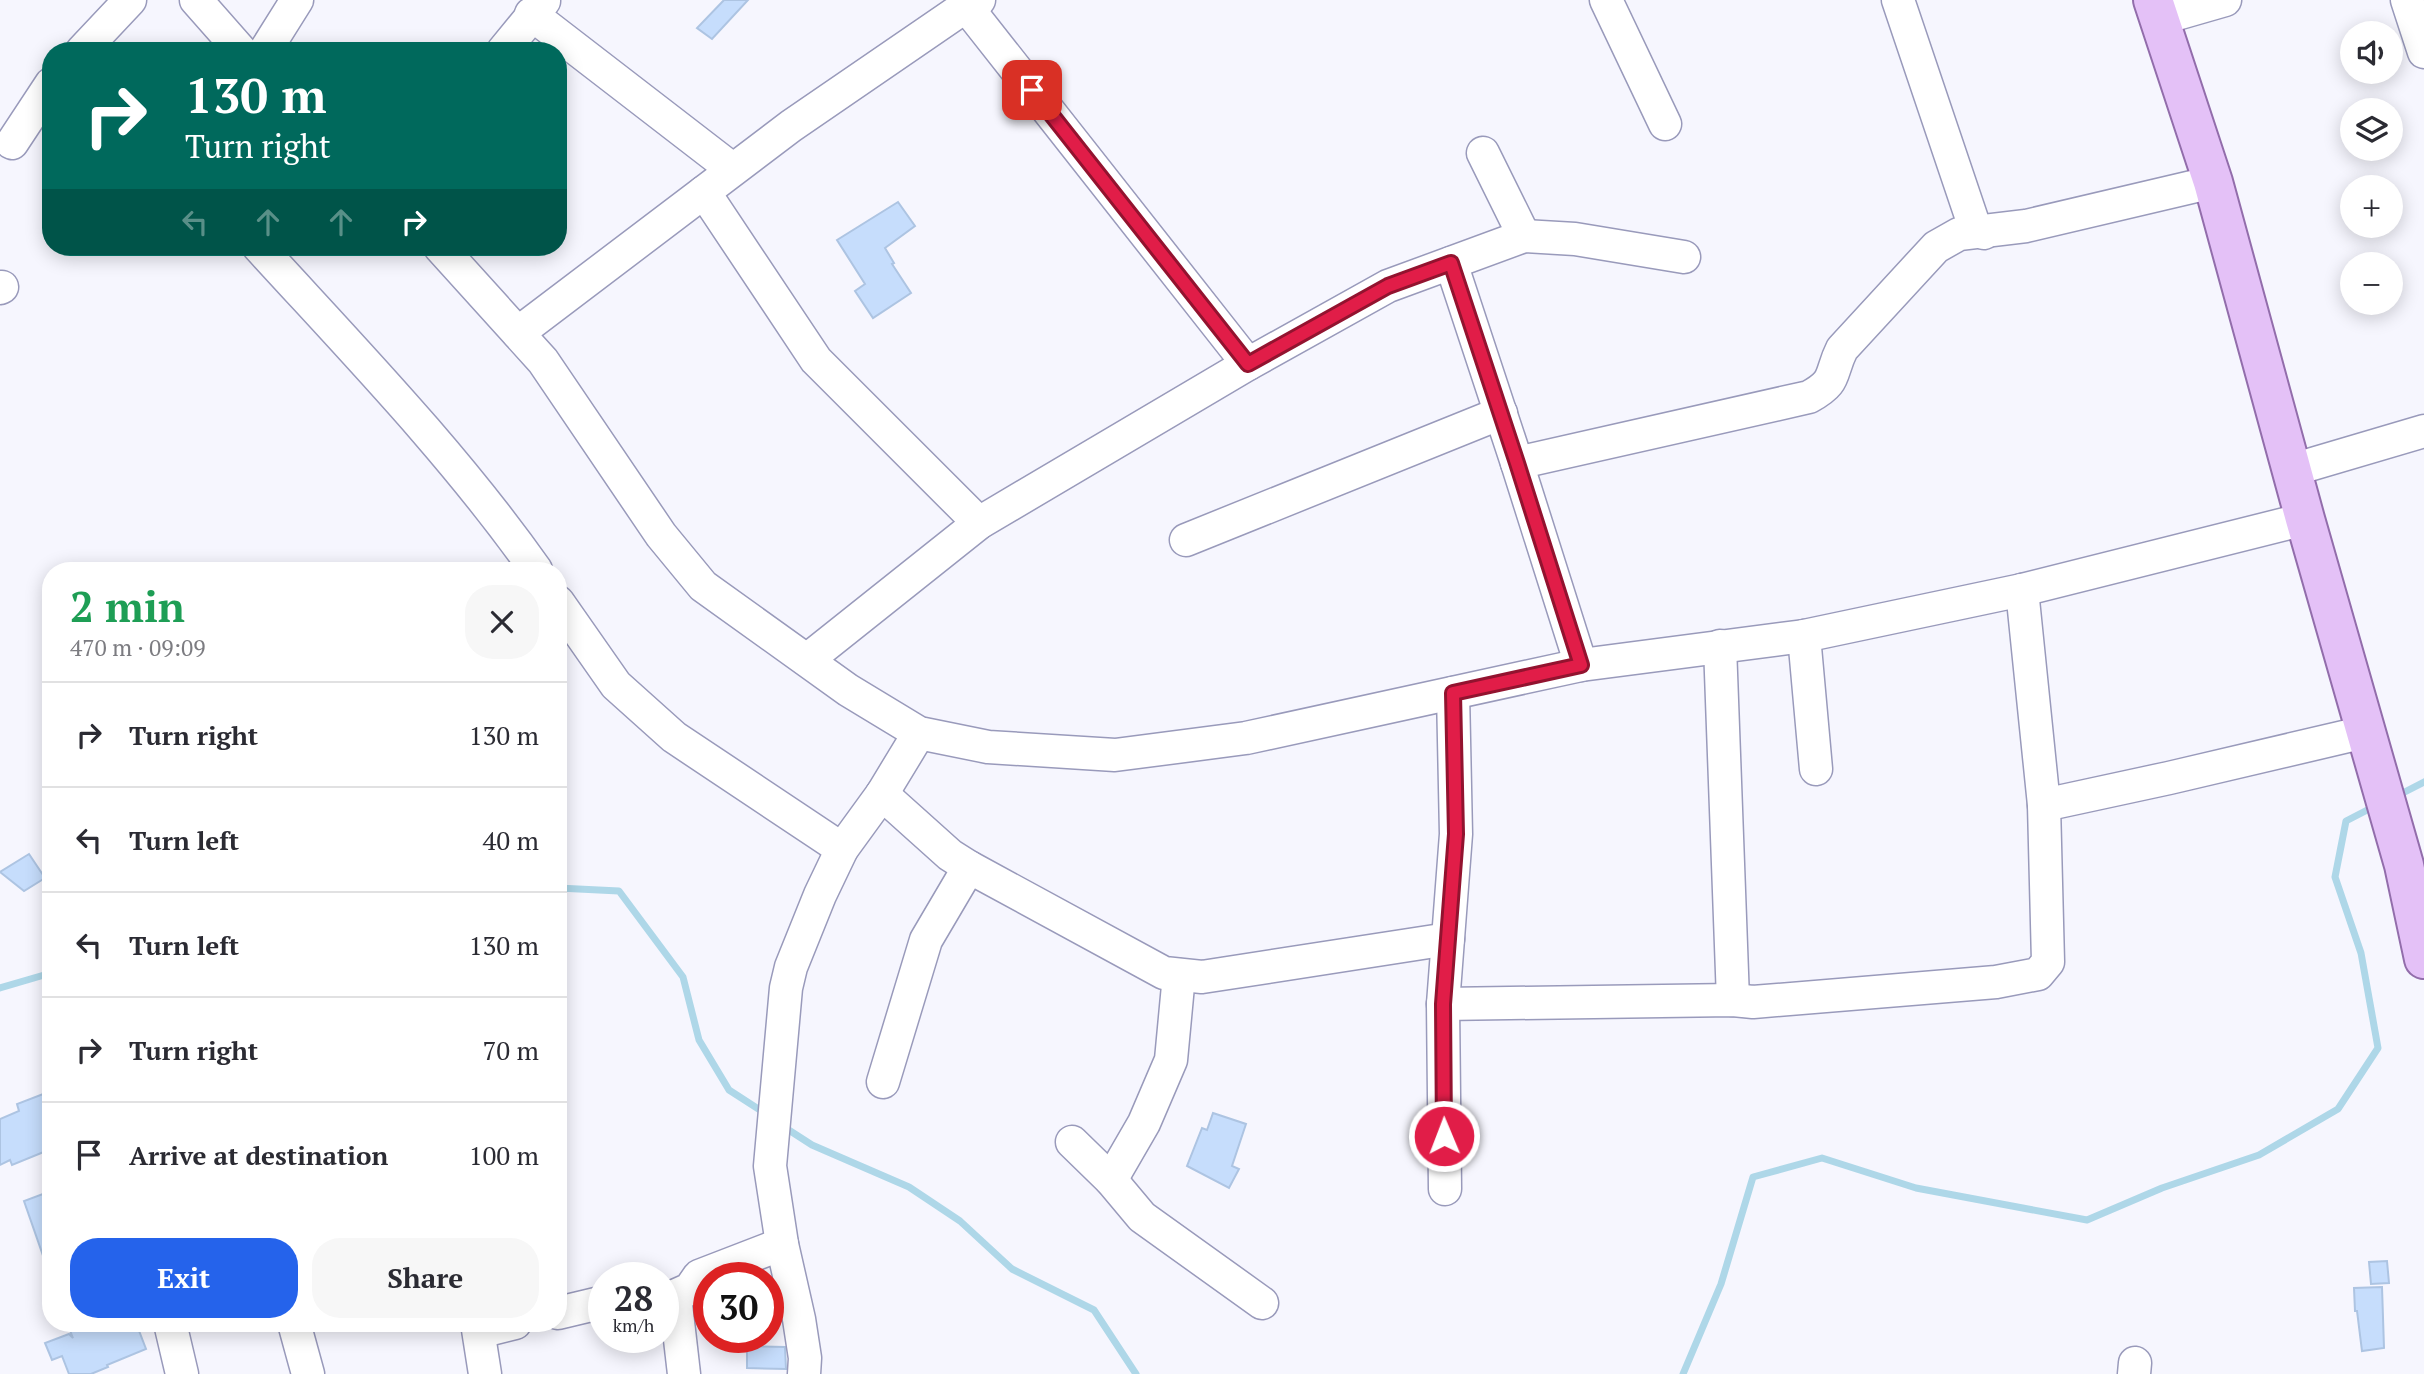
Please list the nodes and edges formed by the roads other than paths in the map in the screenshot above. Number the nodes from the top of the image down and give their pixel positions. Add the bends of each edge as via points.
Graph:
1 (130, 0) edge
2 (196, 0) edge
3 (297, 0) edge
4 (1606, 0) edge
5 (1898, 0) edge
6 (2225, 0) edge
7 (2407, 0) edge
8 (972, 3) edge
9 (538, 7) edge
10 (2156, 9) edge
11 (91, 42) edge
12 (233, 42) edge
13 (271, 42) edge
14 (510, 42) edge
15 (2424, 52) edge
16 (42, 98) edge
17 (1665, 124) dead end
18 (12, 143) dead end
19 (1483, 153) dead end
20 (732, 169) junction
21 (2213, 182) junction
22 (704, 192) junction
23 (1984, 233) junction
24 (1524, 236) junction
25 (267, 256) edge
26 (448, 256) edge
27 (1684, 257) dead end
28 (1451, 263) junction
29 (518, 333) junction
30 (1248, 364) junction
31 (1501, 413) junction
32 (2424, 431) edge
33 (1517, 463) junction
34 (2292, 470) junction
35 (2305, 519) junction
36 (979, 523) junction
37 (1186, 540) dead end
38 (530, 562) edge
39 (2021, 590) junction
40 (567, 615) edge
41 (1804, 636) junction
42 (1720, 646) junction
43 (807, 660) junction
44 (1581, 665) junction
45 (1453, 693) junction
46 (2365, 732) junction
47 (919, 733) junction
48 (1816, 769) dead end
49 (882, 794) junction
50 (2043, 805) junction
51 (842, 849) junction
52 (969, 867) junction
53 (1448, 939) junction
54 (2424, 959) edge
55 (1179, 975) junction
56 (1733, 1000) junction
57 (1443, 1004) junction
58 (883, 1082) dead end
59 (1072, 1142) dead end
60 (1111, 1180) junction
61 (1445, 1189) dead end
62 (782, 1244) junction
63 (679, 1294) edge
64 (1262, 1303) dead end
65 (588, 1306) edge
66 (567, 1311) edge
67 (172, 1332) edge
68 (296, 1332) edge
69 (479, 1332) edge
70 (679, 1349) edge
71 (182, 1374) edge
72 (308, 1374) edge
73 (485, 1374) edge
74 (684, 1374) edge
75 (804, 1374) edge

1 - 11 street
2 - 12 street
3 - 13 street
4 - 17 street
5 - 23 street via 1974,225
6 - 10 street
7 - 15 street
8 - 20 street
8 - 30 street
9 - 14 street
9 - 20 street
10 - 21 main road
16 - 18 street
19 - 24 street
20 - 22 street
21 - 23 street
21 - 34 main road
22 - 29 street
22 - 36 street via 816,360
23 - 33 street via 1959,234 1936,247 1842,349 1825,388 1809,397
24 - 27 street via 1575,239
24 - 28 street
25 - 38 street via 411,413 495,512
26 - 29 street
28 - 30 street via 1388,286
28 - 31 street
29 - 43 street via 543,361 662,535 704,586
30 - 36 street
31 - 33 street
31 - 37 street
32 - 34 street
33 - 44 street
34 - 35 main road
35 - 39 street
35 - 46 main road
36 - 43 street
39 - 41 street
39 - 50 street
40 - 51 street via 617,685 674,737
41 - 42 street
41 - 48 street
42 - 44 street
42 - 56 street
43 - 47 street
44 - 45 street
45 - 47 street via 1246,738 1115,755 988,747
45 - 53 street via 1456,834
46 - 50 street
46 - 54 main road via 2404,865
47 - 49 street
49 - 51 street
49 - 52 street
50 - 56 street via 2048,962 2038,974 1982,983
51 - 62 street via 786,988 770,1166
52 - 55 street via 1164,973
52 - 58 street via 923,948
53 - 55 street via 1202,976
53 - 57 street
55 - 60 street via 1171,1060 1144,1123
56 - 57 street
57 - 61 street
59 - 60 street
60 - 64 street via 1142,1217
62 - 63 street via 699,1276 690,1289
62 - 75 street via 799,1319
65 - 66 street
67 - 71 street
68 - 72 street
69 - 73 street
70 - 74 street

